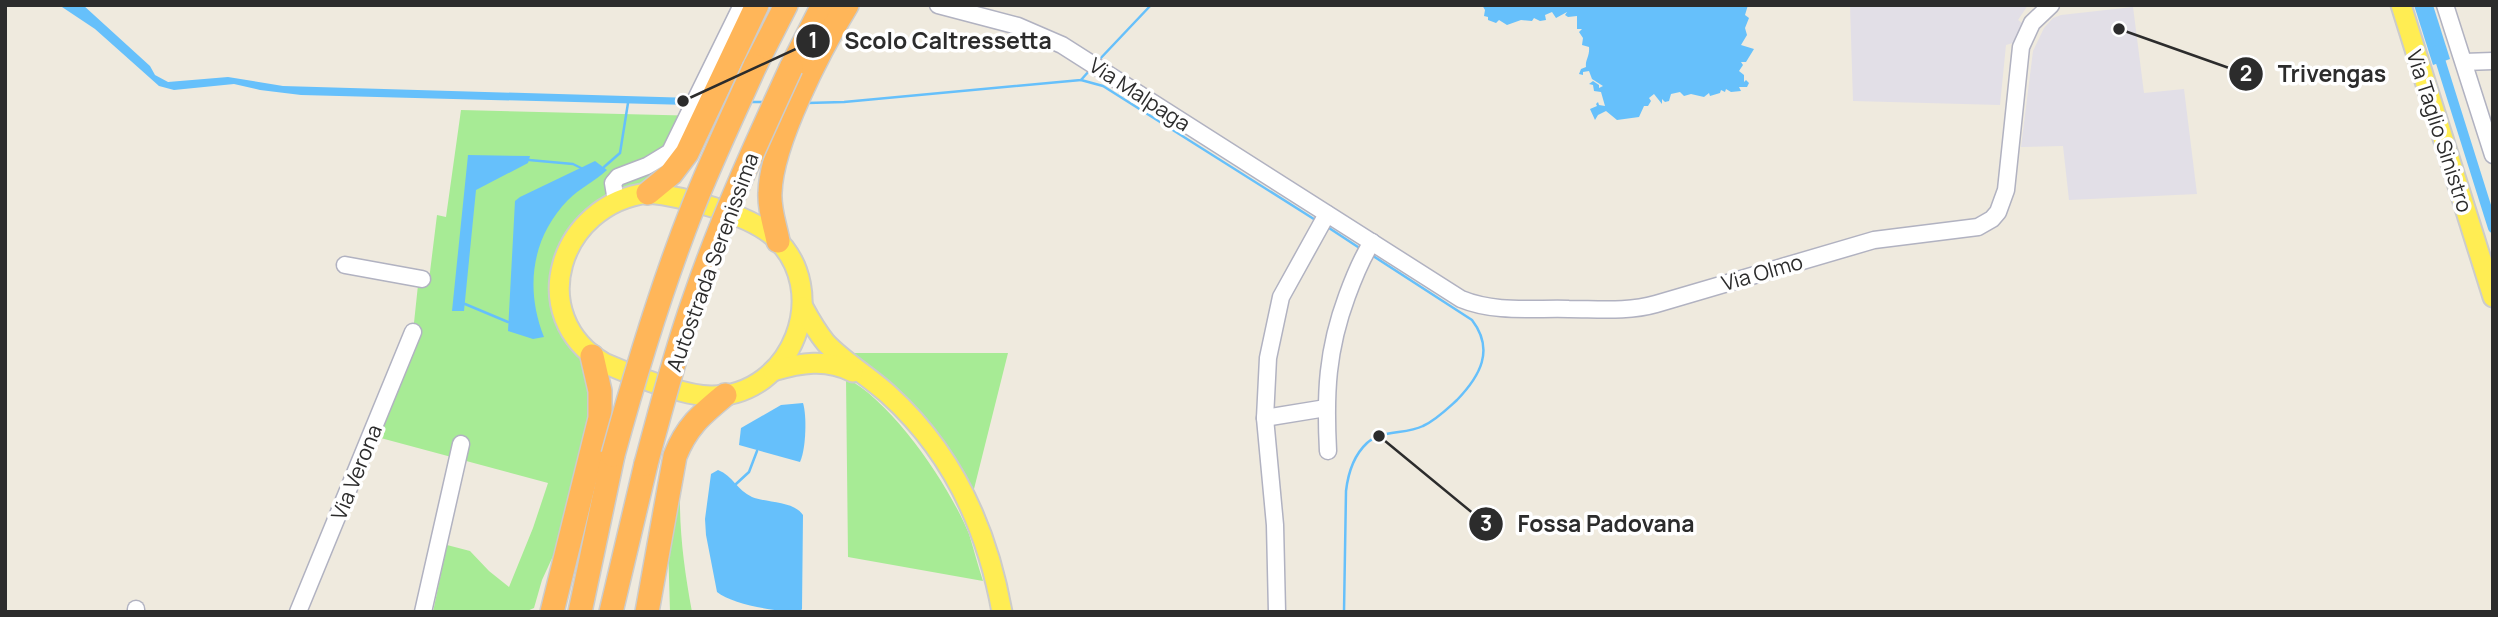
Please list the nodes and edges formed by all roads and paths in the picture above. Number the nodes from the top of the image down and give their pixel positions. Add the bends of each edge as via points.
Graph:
1 (742, 5) edge
2 (757, 5) edge
3 (786, 5) edge
4 (822, 5) edge
5 (847, 5) edge
6 (938, 5) edge
7 (2051, 5) edge
8 (2400, 5) edge
9 (2445, 5) edge
10 (2493, 61) edge
11 (2464, 62) junction
12 (801, 70) junction
13 (710, 87) junction
14 (693, 123) junction
15 (2493, 155) edge
16 (648, 193) junction
17 (616, 201) junction
18 (1323, 220) junction
19 (778, 241) junction
20 (1368, 249) junction
21 (345, 265) dead end
22 (422, 279) dead end
23 (2493, 297) edge
24 (803, 307) junction
25 (413, 332) dead end
26 (592, 356) junction
27 (773, 371) junction
28 (876, 384) junction
29 (725, 395) junction
30 (1326, 408) junction
31 (1265, 418) junction
32 (461, 444) dead end
33 (1328, 451) dead end
34 (298, 612) edge
35 (423, 612) edge
36 (552, 612) edge
37 (580, 612) edge
38 (611, 612) edge
39 (647, 612) edge
40 (1002, 612) edge
41 (1277, 612) edge

1 - 13 street
2 - 13 highway
3 - 37 highway, Autostrada Serenissima, bridge via 697,196 670,268 612,455
4 - 12 highway, Autostrada Serenissima
5 - 12 highway
6 - 18 street, Via Malpaga via 1030,29 1062,45
7 - 20 street, Via Olmo via 2037,16 2023,38 2006,190 1998,212 1978,227 1874,240 1656,304 1624,309 1471,303
8 - 23 main road, Via Taglio Sinistro
9 - 11 street
10 - 11 street
11 - 15 street
12 - 19 highway via 770,193
12 - 38 highway, Autostrada Serenissima, bridge via 738,184 694,299 646,464
13 - 14 highway
14 - 16 highway via 687,153
14 - 17 street via 670,152 618,177 613,183
16 - 17 main road
16 - 19 main road via 686,199 744,219
17 - 26 main road via 580,228 567,250 561,275 564,313 575,337
18 - 20 street, Via Olmo
18 - 31 street via 1281,297 1268,358
19 - 24 main road via 797,272
20 - 30 street via 1333,340
21 - 22 street
24 - 27 main road via 794,342
24 - 28 main road via 825,342
25 - 34 street, Via Verona
26 - 29 main road via 684,391
26 - 36 highway via 600,418
27 - 28 main road via 828,363
27 - 29 main road via 756,384
28 - 40 main road via 932,440 951,468 972,507
29 - 39 highway via 696,419 675,456
30 - 31 street
30 - 33 street
31 - 41 street
32 - 35 street

